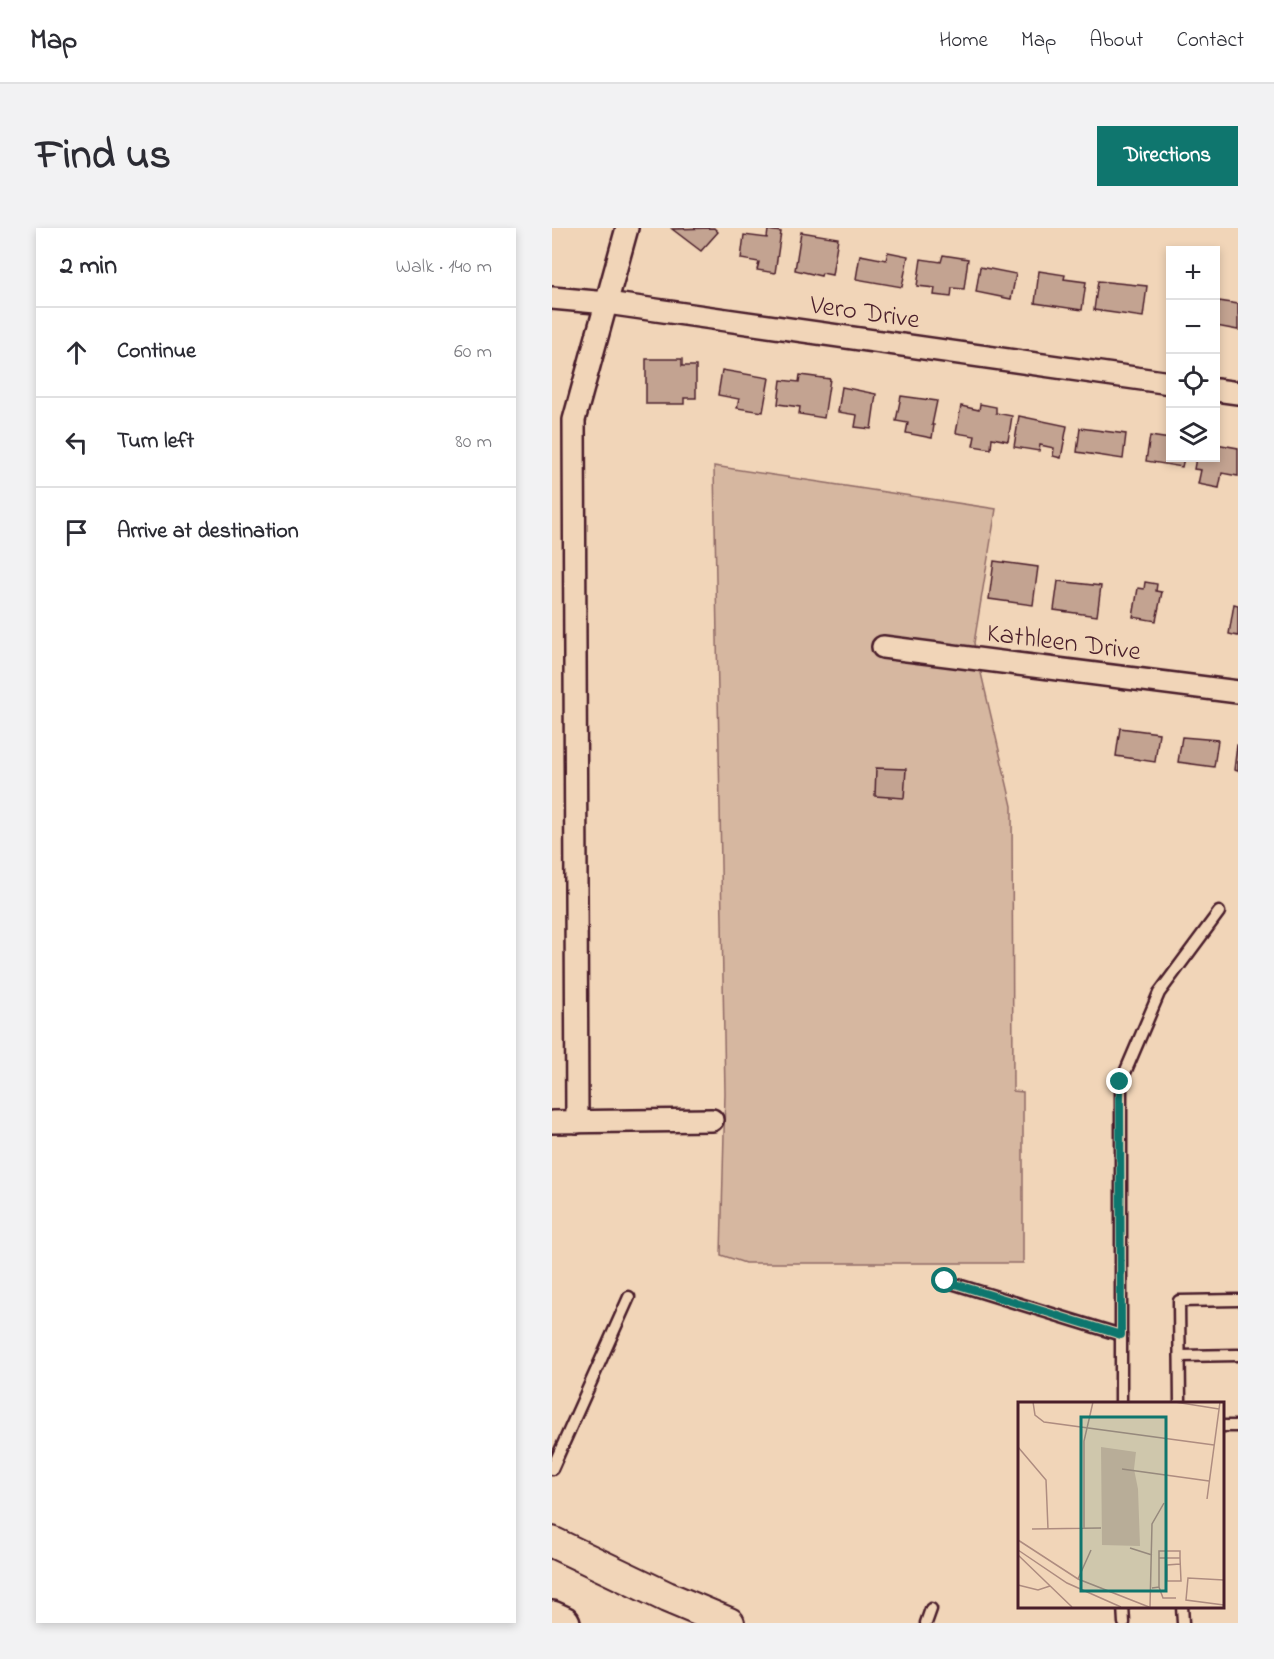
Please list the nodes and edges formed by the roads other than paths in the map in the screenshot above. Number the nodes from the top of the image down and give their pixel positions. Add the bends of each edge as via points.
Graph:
1 (627, 228) edge
2 (552, 298) edge
3 (607, 303) junction
4 (1166, 382) edge
5 (1220, 391) edge
6 (1238, 393) edge
7 (883, 646) dead end
8 (1238, 692) edge
9 (1219, 912) dead end
10 (712, 1120) dead end
11 (552, 1122) edge
12 (577, 1122) junction
13 (945, 1281) dead end
14 (629, 1297) dead end
15 (1238, 1300) edge
16 (1121, 1335) junction
17 (1238, 1355) edge
18 (1180, 1356) junction
19 (1121, 1402) edge
20 (1180, 1402) edge
21 (552, 1469) edge
22 (552, 1542) edge
23 (1123, 1608) edge
24 (1182, 1608) edge
25 (931, 1609) dead end
26 (552, 1618) edge
27 (563, 1623) edge
28 (729, 1623) edge
29 (926, 1623) edge
30 (1124, 1623) edge
31 (1183, 1623) edge

1 - 3 street
2 - 3 street, Vero Drive
3 - 4 street, Vero Drive
3 - 12 street via 574,420
5 - 6 street
7 - 8 street, Kathleen Drive
9 - 16 lane via 1159,993 1120,1082
10 - 12 street
11 - 12 street
13 - 16 lane
14 - 21 lane
15 - 18 lane via 1179,1301
16 - 19 lane
17 - 18 lane
18 - 20 lane
22 - 28 street
23 - 30 lane
24 - 31 lane
25 - 29 lane
26 - 27 highway

